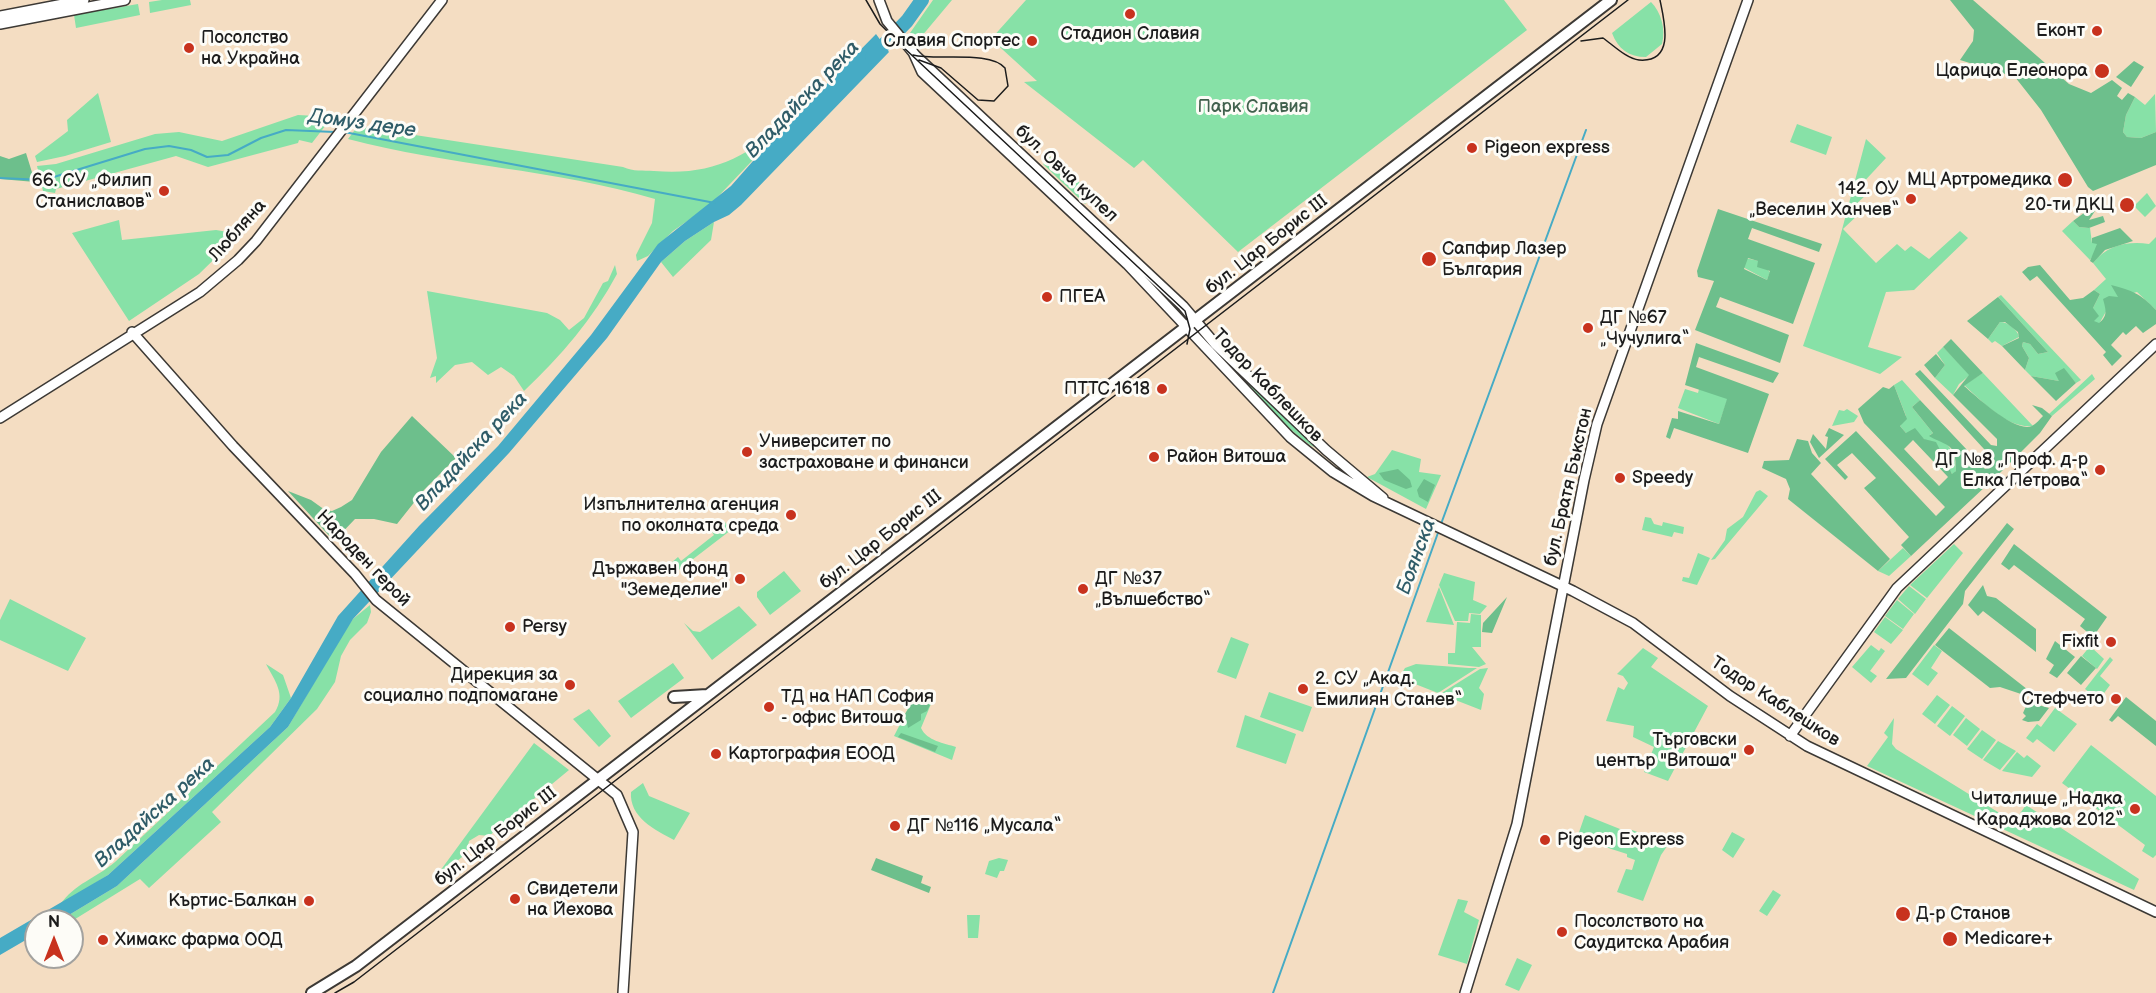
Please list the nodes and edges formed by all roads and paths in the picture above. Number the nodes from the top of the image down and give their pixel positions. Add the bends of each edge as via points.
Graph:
1 (84, 0) edge
2 (125, 0) edge
3 (442, 0) edge
4 (879, 0) edge
5 (1611, 0) edge
6 (1748, 0) edge
7 (0, 16) edge
8 (0, 24) edge
9 (1192, 323) junction
10 (132, 332) junction
11 (2156, 344) edge
12 (0, 418) edge
13 (1387, 502) junction
14 (1563, 587) junction
15 (707, 695) junction
16 (674, 697) dead end
17 (1790, 736) junction
18 (599, 778) junction
19 (2156, 912) edge
20 (312, 993) edge
21 (623, 993) edge
22 (1465, 993) edge

1 - 7 street
2 - 8 street
3 - 10 street, Любляна via 238,260 200,292
4 - 9 street, бул. Овча купел via 887,21 913,52 922,72
5 - 9 main road, бул. Цар Борис III
6 - 14 street, бул. Братя Бъкстон via 1597,424
9 - 13 street, Тодор Каблешков
9 - 13 street, Тодор Каблешков via 1310,455
9 - 15 main road, бул. Цар Борис III
10 - 12 street, Любляна
10 - 18 street, Народен герой via 376,600
11 - 17 street via 1897,588
13 - 14 street, Тодор Каблешков
14 - 17 street, Тодор Каблешков via 1653,636 1730,696
14 - 22 street, бул. Братя Бъкстон via 1517,824
15 - 16 main road
15 - 18 main road, бул. Цар Борис III
17 - 19 street, Тодор Каблешков
18 - 20 main road, бул. Цар Борис III via 356,966
18 - 21 street, Народен герой via 621,800 633,832

